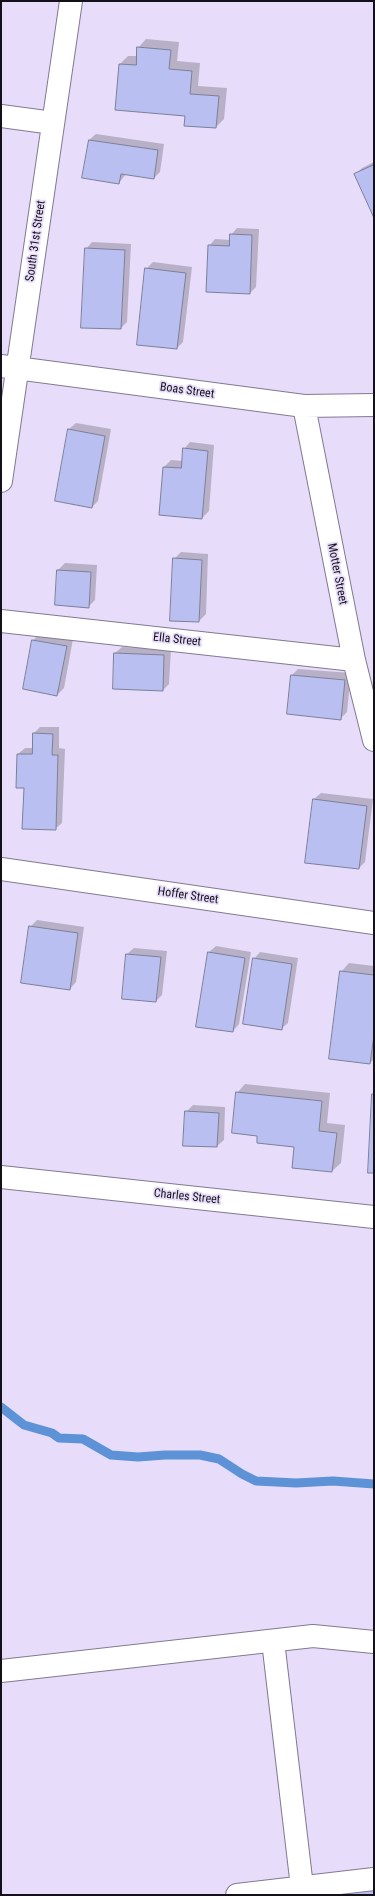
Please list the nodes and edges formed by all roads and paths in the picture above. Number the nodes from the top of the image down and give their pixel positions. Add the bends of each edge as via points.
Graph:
1 (70, 1) edge
2 (1, 116) edge
3 (53, 123) junction
4 (10, 367) edge
5 (374, 405) edge
6 (304, 406) junction
7 (1, 481) edge
8 (1, 620) edge
9 (354, 660) junction
10 (374, 740) edge
11 (1, 870) edge
12 (374, 923) edge
13 (1, 1177) edge
14 (374, 1217) edge
15 (273, 1641) junction
16 (374, 1642) edge
17 (1, 1671) edge
18 (374, 1879) edge
19 (302, 1887) junction
20 (237, 1895) edge

1 - 3 street, South 31st Street
2 - 3 street
3 - 4 street, South 31st Street
4 - 6 street, Boas Street
4 - 7 street, South 31st Street
5 - 6 street, Boas Street
6 - 9 street, Motter Street
8 - 9 street, Ella Street
9 - 10 street, Motter Street
11 - 12 street, Hoffer Street
13 - 14 street, Charles Street
15 - 16 street via 313,1636
15 - 17 street
15 - 19 street
18 - 19 street
19 - 20 street

